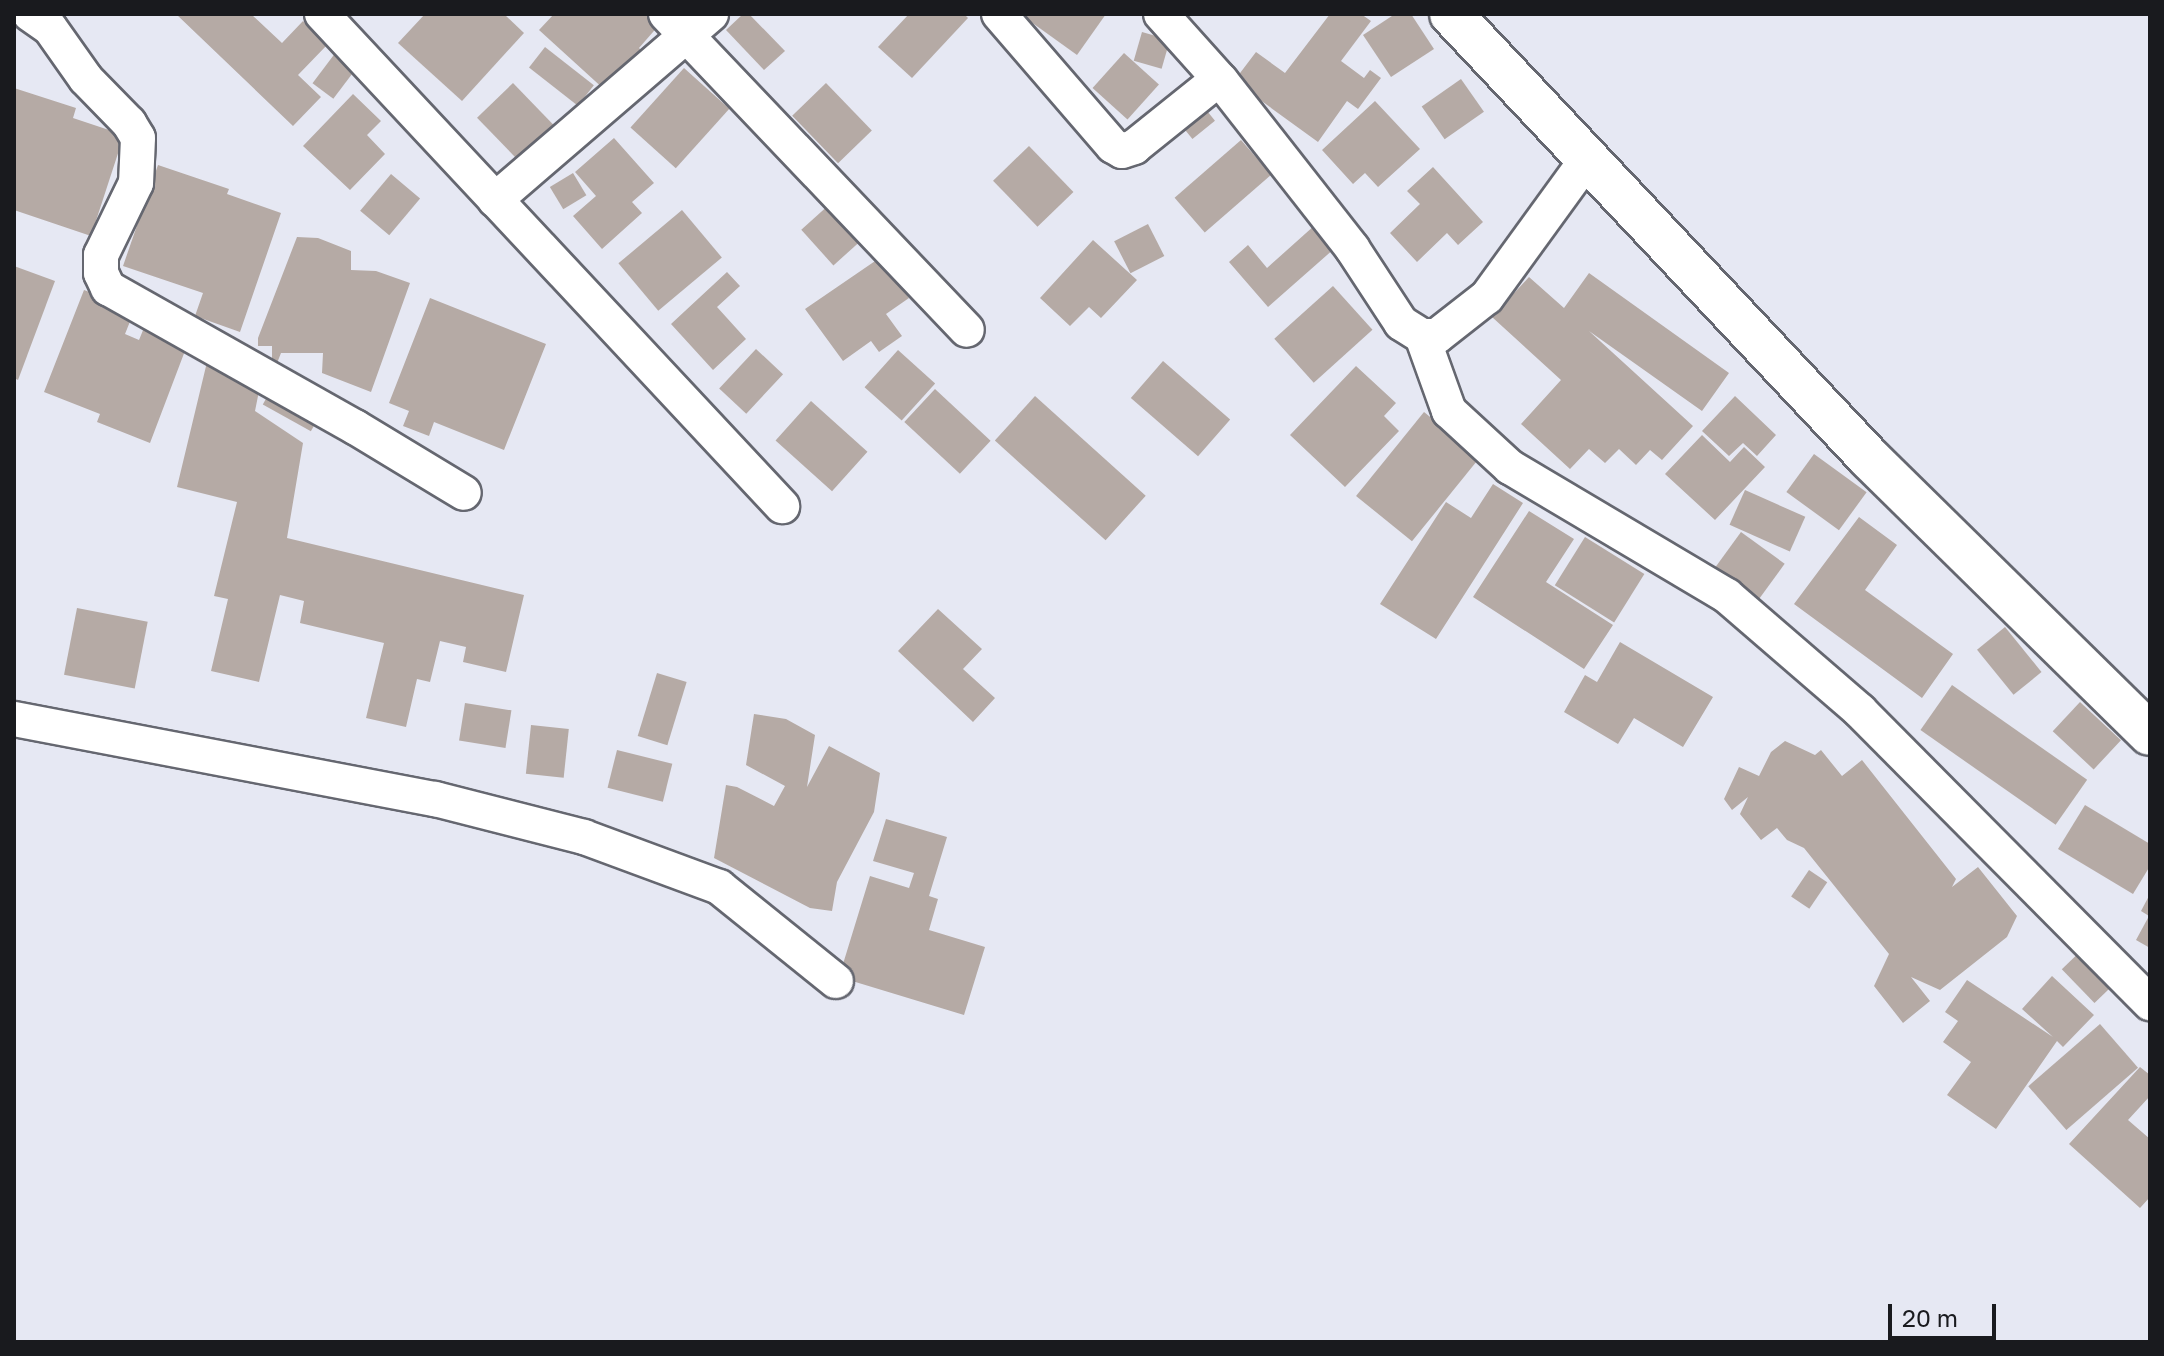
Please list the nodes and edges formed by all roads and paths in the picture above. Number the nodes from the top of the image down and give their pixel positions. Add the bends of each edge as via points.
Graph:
1 (30, 14) edge
2 (322, 14) edge
3 (711, 14) edge
4 (999, 14) edge
5 (1161, 14) edge
6 (1451, 14) edge
7 (675, 25) edge
8 (1219, 79) junction
9 (1588, 158) junction
10 (495, 200) junction
11 (967, 330) dead end
12 (1422, 336) junction
13 (464, 493) dead end
14 (782, 506) dead end
15 (14, 719) edge
16 (2150, 734) edge
17 (836, 981) dead end
18 (2150, 1003) edge

1 - 13 street via 50,28 138,138 136,183 101,255 108,288
2 - 10 street
3 - 7 street
4 - 8 street via 1122,151
5 - 8 street
6 - 9 street
7 - 10 street
7 - 11 street
8 - 12 street via 1352,248 1401,323
9 - 12 street via 1487,297 1437,336
9 - 16 street via 1870,459
10 - 14 street
12 - 18 street via 1449,411 1510,467 1727,596 1860,711
15 - 17 street via 435,799 584,837 719,887

